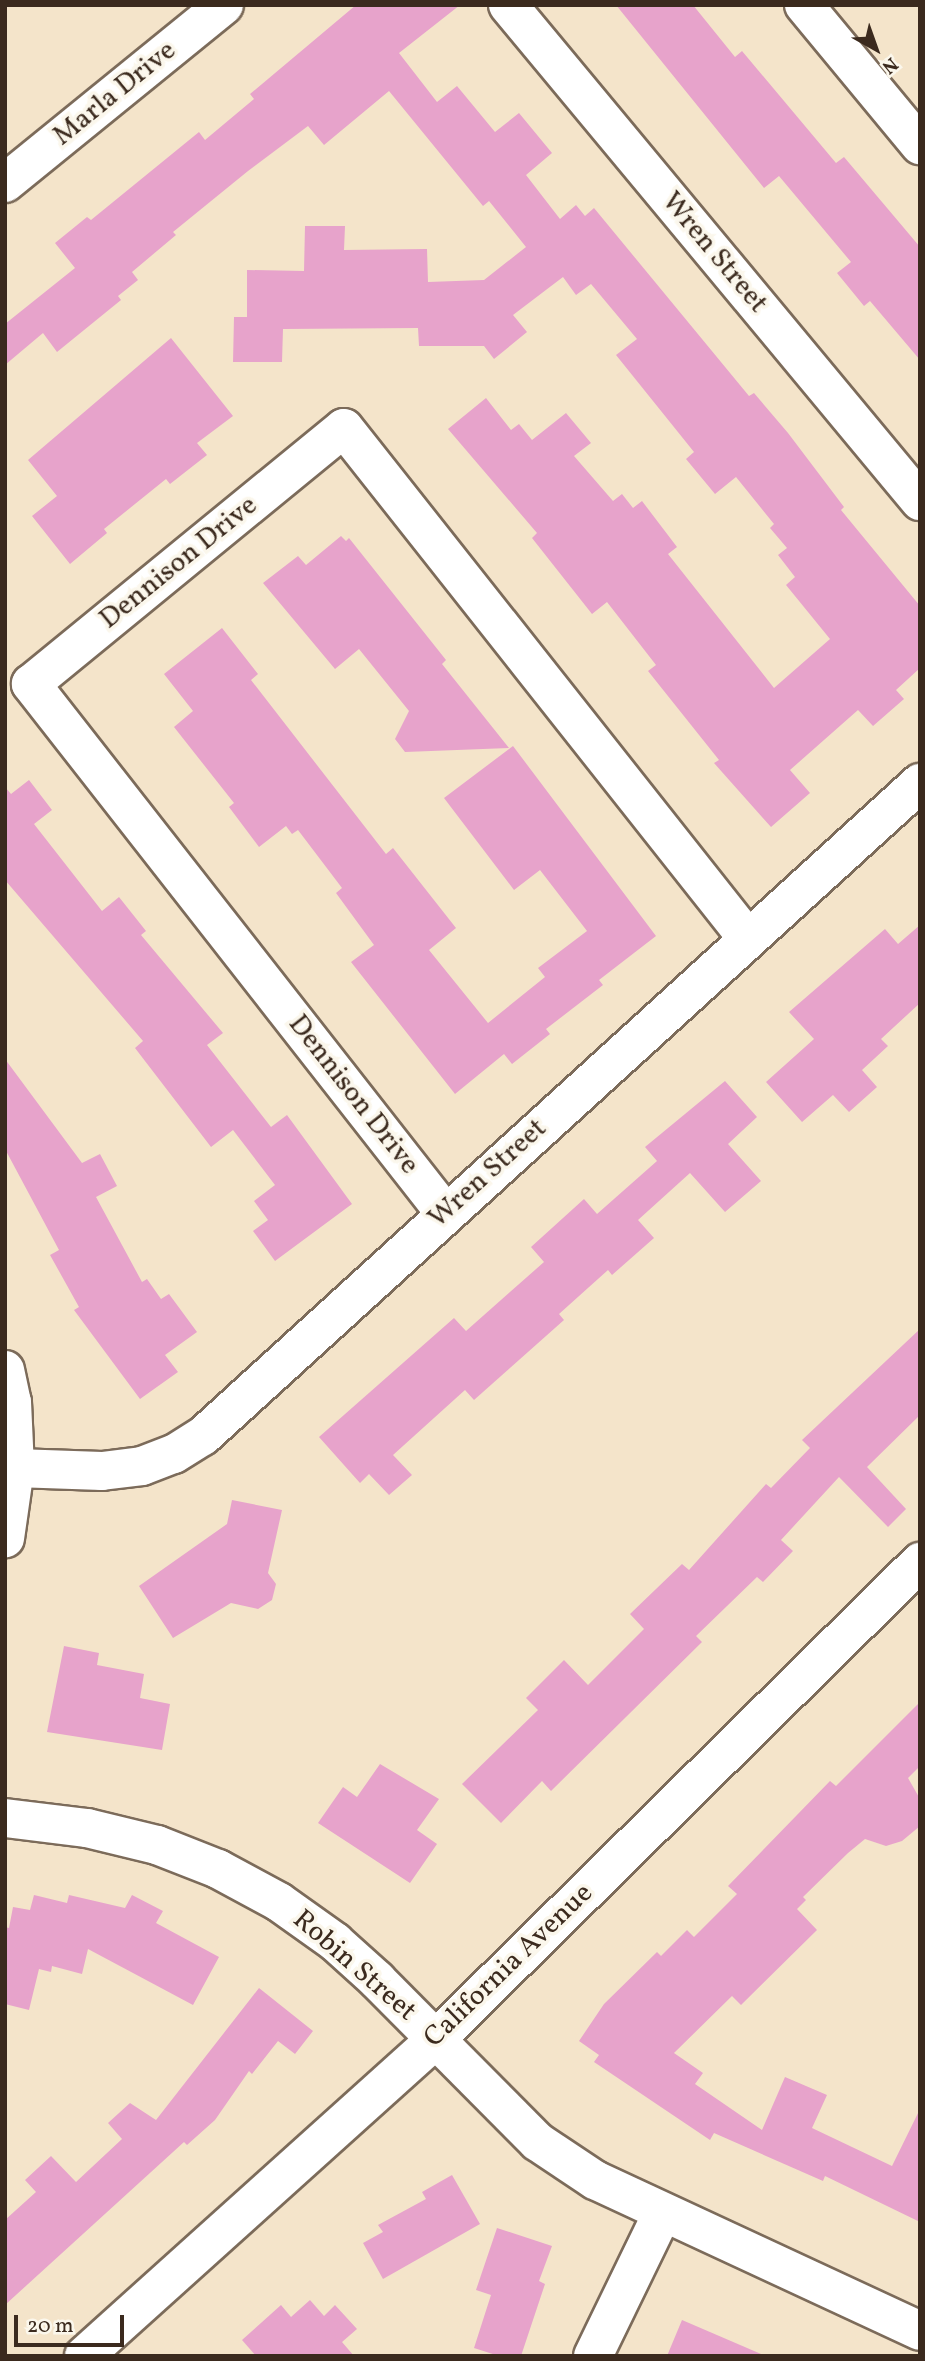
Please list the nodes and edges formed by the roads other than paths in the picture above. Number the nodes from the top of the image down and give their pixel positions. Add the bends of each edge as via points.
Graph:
1 (224, 5) edge
2 (508, 5) edge
3 (804, 5) edge
4 (920, 145) edge
5 (5, 183) edge
6 (920, 501) edge
7 (920, 783) edge
8 (748, 939) junction
9 (445, 1213) junction
10 (5, 1370) edge
11 (15, 1468) junction
12 (5, 1538) edge
13 (920, 1562) edge
14 (5, 1818) edge
15 (436, 2039) junction
16 (662, 2214) junction
17 (920, 2331) edge
18 (84, 2356) edge
19 (593, 2356) edge

1 - 5 street, Marla Drive
2 - 6 street, Wren Street
3 - 4 street
7 - 8 street, Wren Street
8 - 9 street, Wren Street
8 - 9 street, Dennison Drive via 344,428 31,684
9 - 11 street, Wren Street via 203,1436 174,1454 142,1466 102,1471
10 - 11 street via 12,1402
11 - 12 street
13 - 15 street, California Avenue
14 - 15 street, Robin Street via 86,1828 157,1845 218,1869 279,1902 335,1942
15 - 16 street, Robin Street via 538,2142 595,2180
15 - 18 street, California Avenue
16 - 17 street, Robin Street
16 - 19 street

